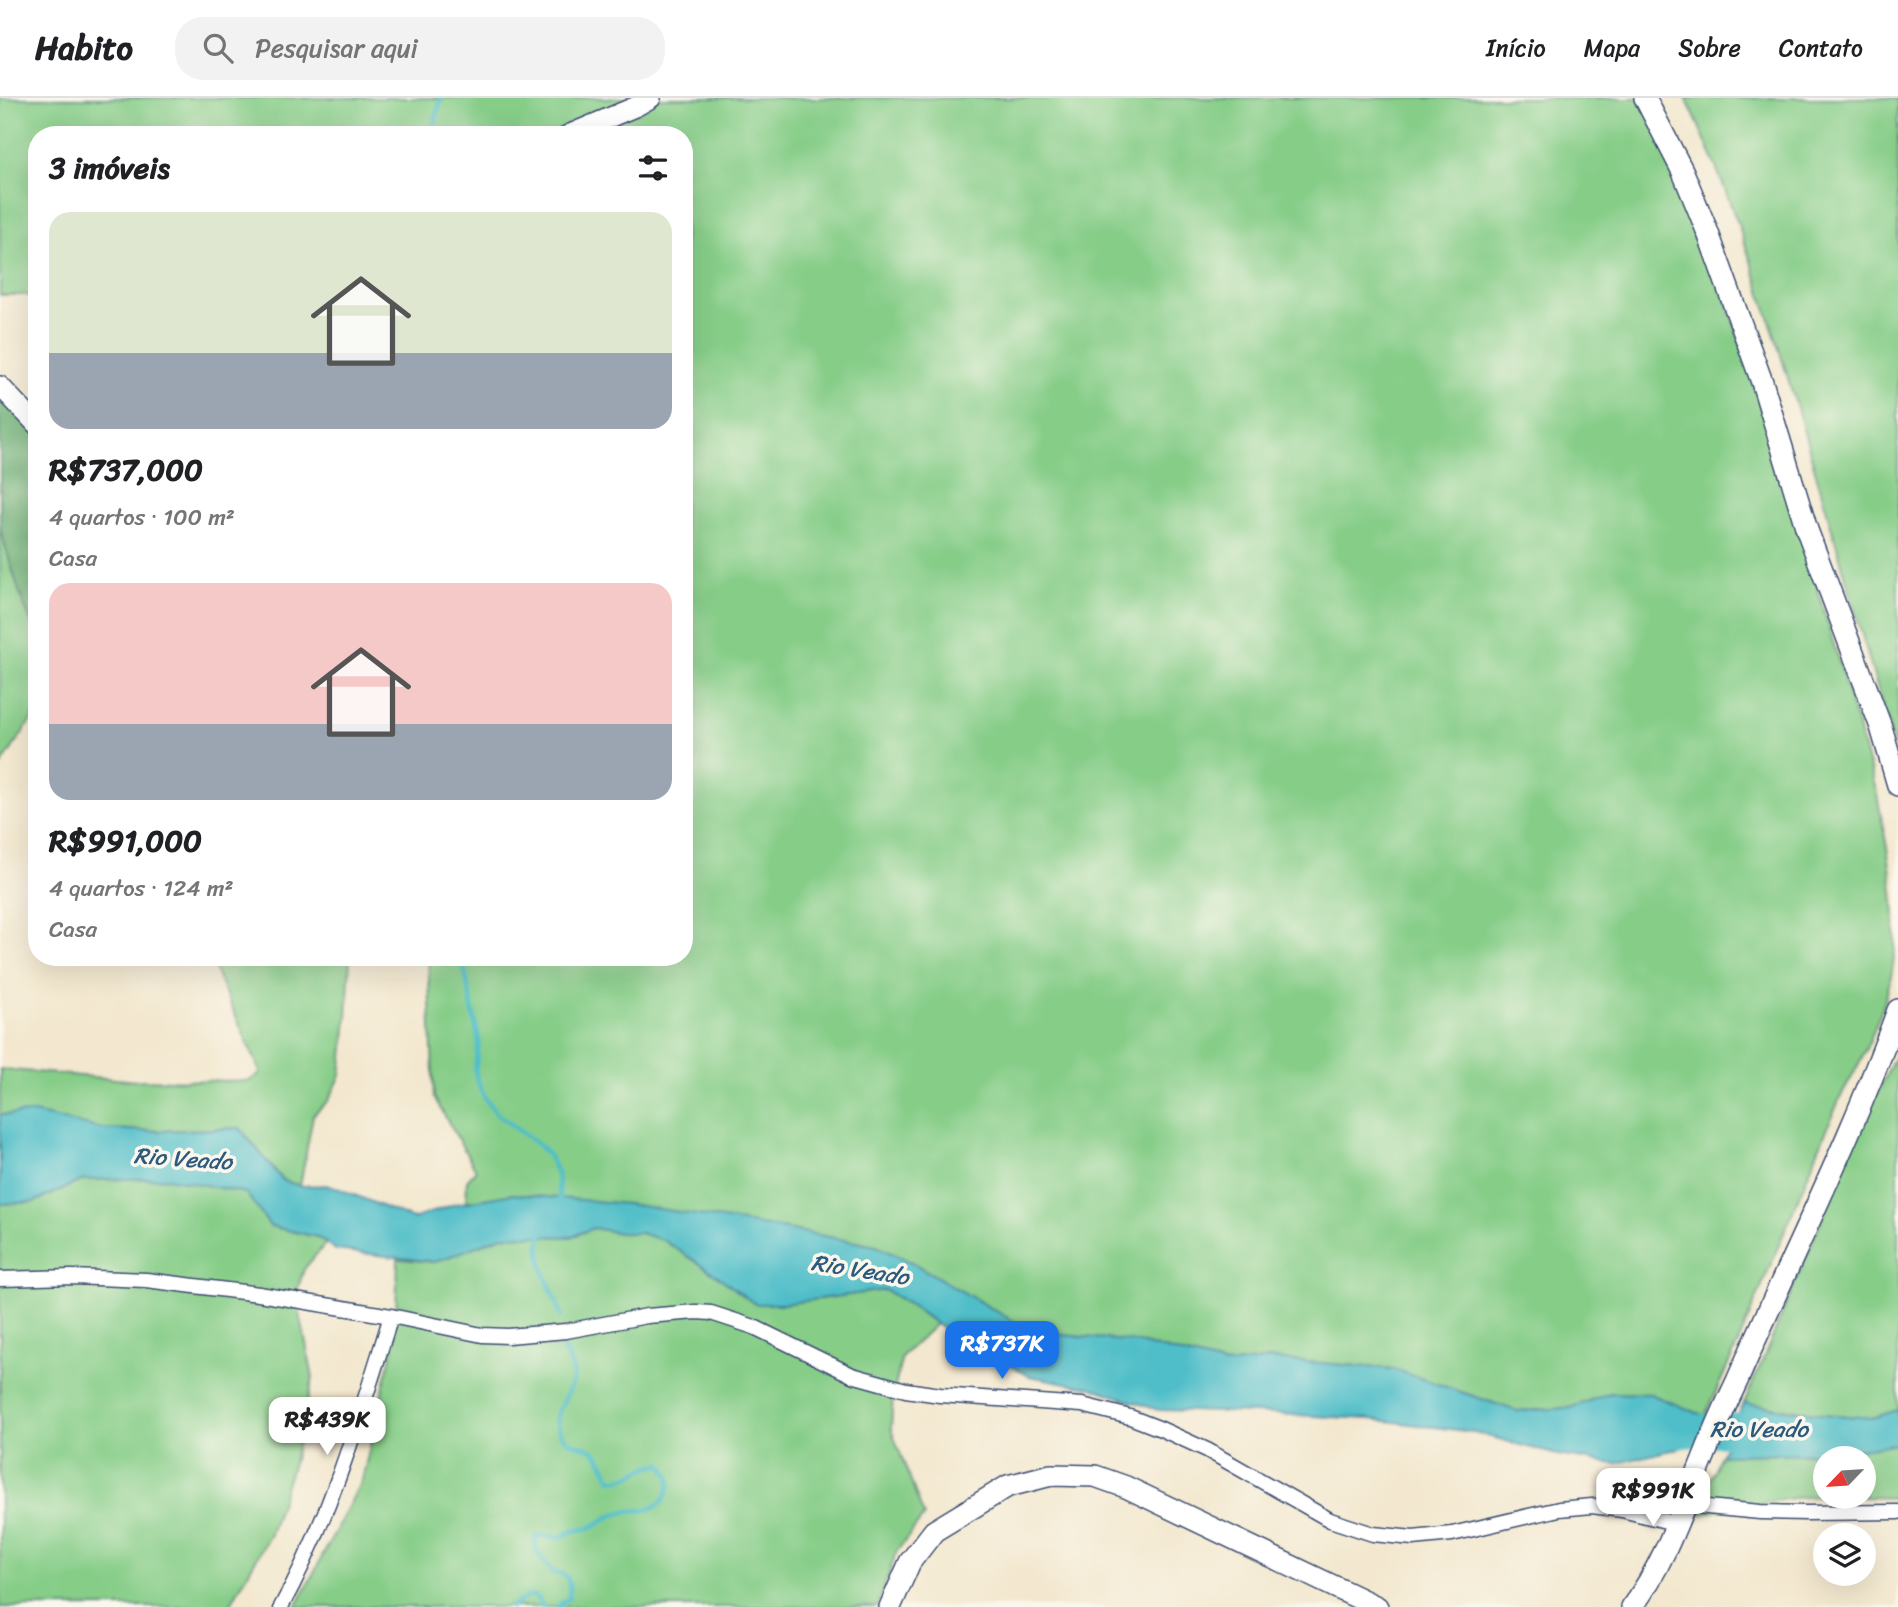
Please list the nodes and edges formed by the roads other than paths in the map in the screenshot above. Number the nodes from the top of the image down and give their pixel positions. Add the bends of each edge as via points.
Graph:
1 (651, 98) edge
2 (1645, 98) edge
3 (589, 126) edge
4 (0, 386) edge
5 (28, 416) edge
6 (1898, 785) edge
7 (1898, 1010) edge
8 (0, 1279) edge
9 (391, 1316) junction
10 (1898, 1512) edge
11 (1682, 1515) junction
12 (281, 1607) edge
13 (890, 1607) edge
14 (1377, 1607) edge
15 (1632, 1607) edge

1 - 3 street
2 - 6 main road via 1708,233
4 - 5 street
7 - 11 main road via 1874,1076 1736,1381
8 - 9 street via 146,1280
9 - 11 street via 508,1336 647,1316 710,1313 754,1328 852,1375 906,1391 1082,1405 1130,1417 1207,1450 1330,1520 1373,1534 1413,1538 1452,1534 1559,1509 1592,1506
9 - 12 street via 328,1508
10 - 11 street
11 - 15 main road via 1653,1577
13 - 14 main road via 909,1562 934,1531 1008,1486 1051,1475 1095,1476 1126,1487

